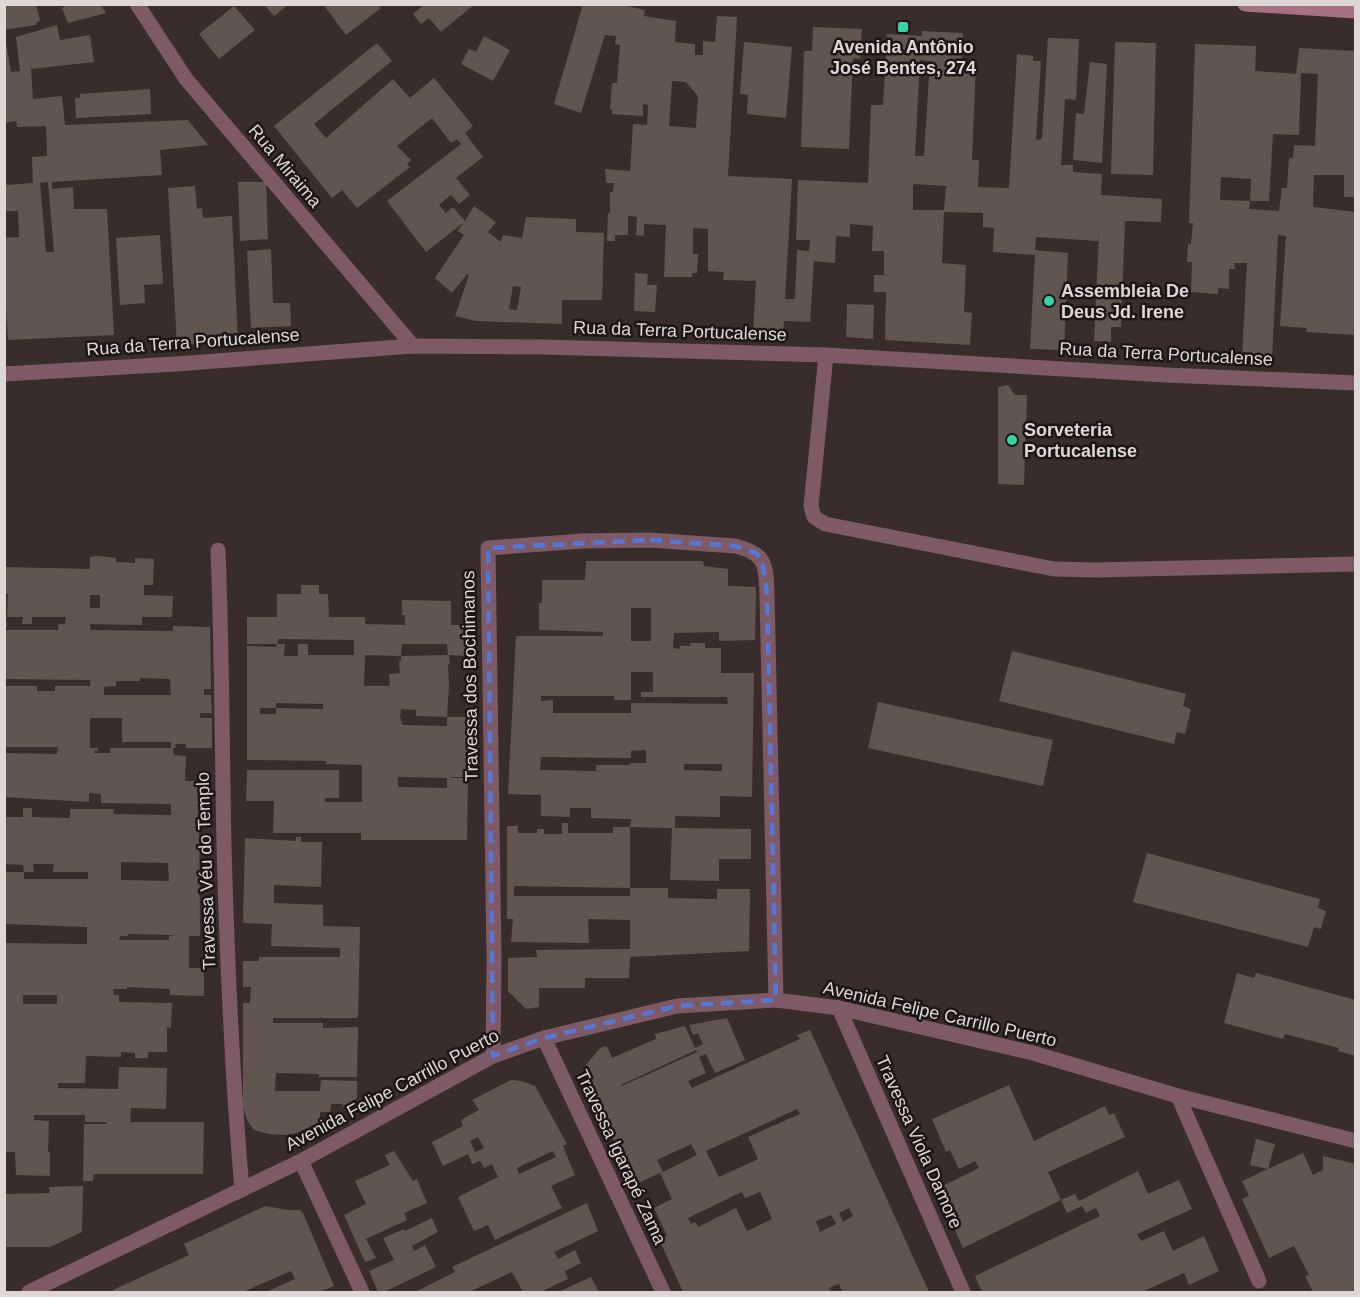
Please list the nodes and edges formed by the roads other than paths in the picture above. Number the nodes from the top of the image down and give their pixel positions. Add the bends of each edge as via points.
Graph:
1 (137, 4) edge
2 (1245, 4) edge
3 (1356, 11) edge
4 (413, 346) junction
5 (826, 356) junction
6 (4, 374) edge
7 (1356, 383) edge
8 (218, 550) dead end
9 (1356, 564) edge
10 (776, 1000) junction
11 (839, 1008) junction
12 (544, 1038) junction
13 (494, 1056) junction
14 (1178, 1096) junction
15 (1356, 1141) edge
16 (301, 1161) junction
17 (242, 1190) junction
18 (1258, 1281) dead end
19 (56, 1287) edge
20 (29, 1293) edge
21 (362, 1293) edge
22 (663, 1293) edge
23 (963, 1293) edge

1 - 4 street, Rua Miraima via 186,79
2 - 3 street
4 - 5 street, Rua da Terra Portucalense
4 - 6 street, Rua da Terra Portucalense
5 - 7 street, Rua da Terra Portucalense
5 - 9 street via 811,506 814,518 825,524 1054,569
8 - 17 street, Travessa Véu do Templo via 224,848 234,1100
10 - 11 street, Avenida Felipe Carrillo Puerto
10 - 12 street, Avenida Felipe Carrillo Puerto via 677,1006
10 - 13 street, Travessa dos Bochimanos via 767,577 762,560 749,549 735,546 650,540 488,548
11 - 14 street, Avenida Felipe Carrillo Puerto via 1033,1053
11 - 23 street, Travessa Viola Damore
12 - 13 street, Avenida Felipe Carrillo Puerto
12 - 22 street, Travessa Igarapé Zama
13 - 16 street, Avenida Felipe Carrillo Puerto
14 - 15 street, Avenida Felipe Carrillo Puerto
14 - 18 street
16 - 17 street, Avenida Felipe Carrillo Puerto
16 - 21 street
17 - 19 street, Avenida Felipe Carrillo Puerto
19 - 20 street, Avenida Felipe Carrillo Puerto

